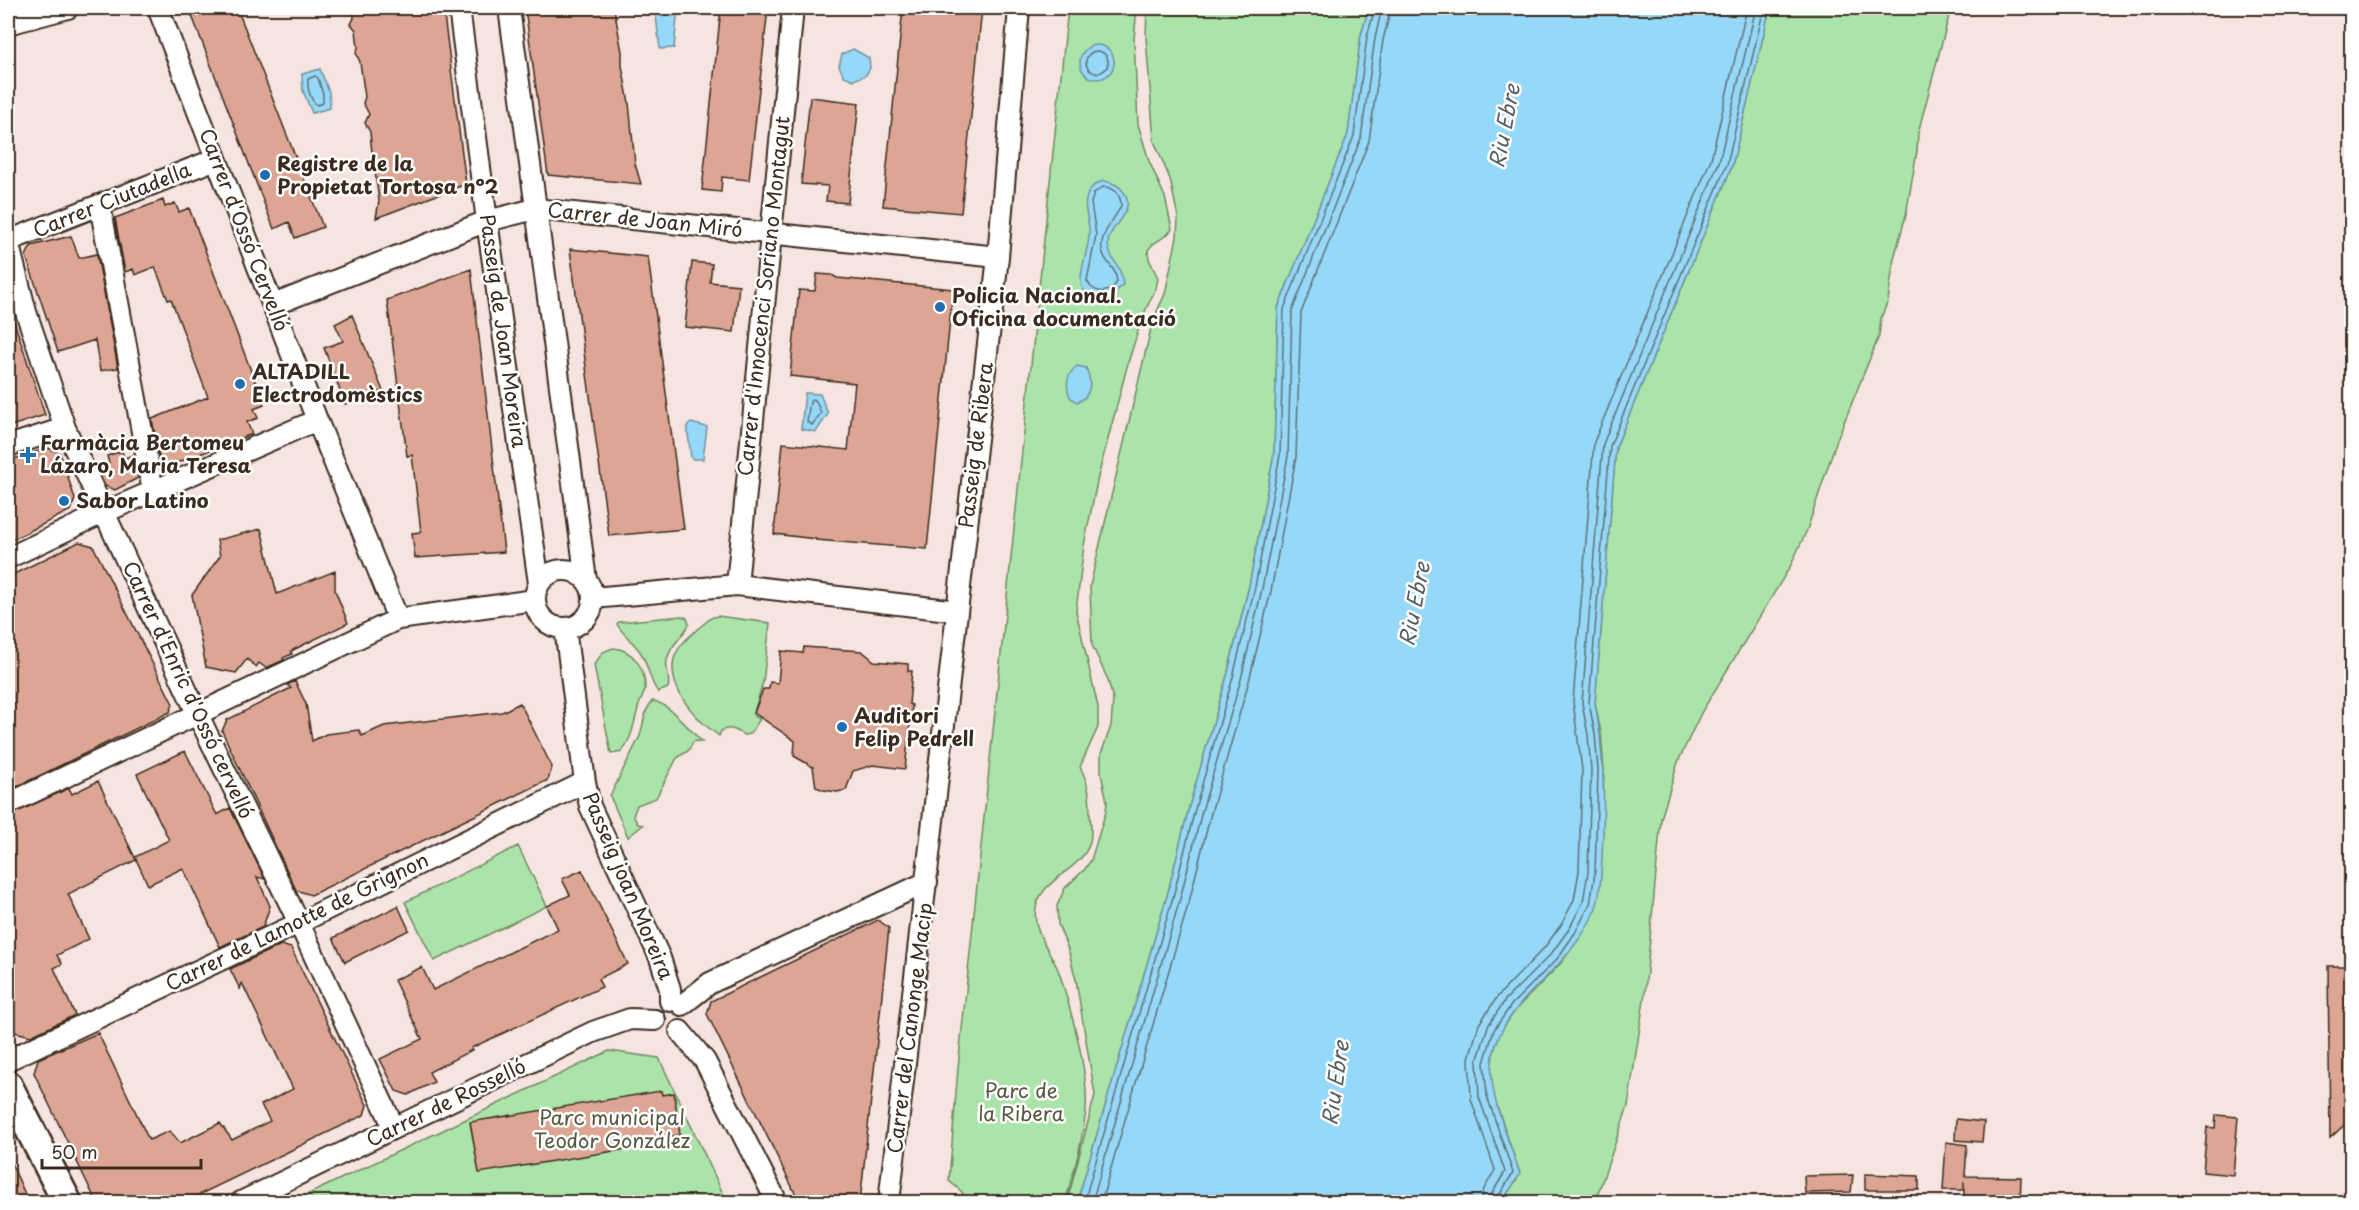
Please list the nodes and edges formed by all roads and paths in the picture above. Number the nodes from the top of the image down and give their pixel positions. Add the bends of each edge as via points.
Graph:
1 (68, 8) edge
2 (158, 8) edge
3 (459, 8) edge
4 (509, 8) edge
5 (793, 8) edge
6 (1019, 8) edge
7 (8, 24) edge
8 (216, 159) junction
9 (100, 205) junction
10 (536, 209) junction
11 (487, 220) junction
12 (770, 232) junction
13 (8, 241) edge
14 (998, 257) junction
15 (273, 305) junction
16 (317, 420) junction
17 (65, 428) junction
18 (8, 446) edge
19 (153, 491) junction
20 (105, 512) junction
21 (8, 558) edge
22 (737, 585) junction
23 (589, 589) junction
24 (537, 592) junction
25 (957, 611) junction
26 (398, 619) junction
27 (564, 628) junction
28 (197, 713) junction
29 (585, 782) junction
30 (8, 804) edge
31 (927, 882) junction
32 (299, 923) junction
33 (676, 1003) junction
34 (655, 1020) junction
35 (680, 1031) junction
36 (8, 1060) edge
37 (8, 1086) edge
38 (394, 1128) junction
39 (894, 1173) junction
40 (67, 1203) edge
41 (241, 1203) edge
42 (777, 1203) edge
43 (889, 1203) edge
44 (894, 1203) edge

1 - 7 street
2 - 8 street, Carrer d'Ossó Cervelló
3 - 11 street, Passeig de Joan Moreira
4 - 10 street
5 - 12 street, Carrer d'Innocenci Soriano Montagut
6 - 14 street, Passeig de Ribera
8 - 9 street, Carrer Ciutadella
8 - 15 street, Carrer d'Ossó Cervelló
9 - 13 street, Carrer Ciutadella
9 - 19 street
10 - 11 street, Carrer de Joan Miró
10 - 12 street, Carrer de Joan Miró
10 - 23 street
11 - 15 street, Carrer de Joan Miró
11 - 24 street, Passeig de Joan Moreira
12 - 14 street, Carrer de Joan Miró
12 - 22 street, Carrer d'Innocenci Soriano Montagut
13 - 17 street, Carrer d'Enric d'Ossó cervelló via 26,312
14 - 25 street, Passeig de Ribera
15 - 16 street, Carrer d'Ossó Cervelló
16 - 19 street
16 - 26 street, Carrer d'Ossó Cervelló
17 - 18 street
17 - 20 street, Carrer d'Enric d'Ossó cervelló
19 - 20 street
20 - 21 street
20 - 28 street, Carrer d'Enric d'Ossó cervelló
22 - 23 street
22 - 25 street
23 - 24 street via 572,571 562,570 551,573
23 - 27 street via 591,608 583,621
24 - 26 street
24 - 27 street via 537,611 544,620
25 - 31 street, Passeig de Ribera
26 - 28 street
27 - 29 street, Passeig joan Moreira
28 - 30 street
28 - 32 street, Carrer d'Enric d'Ossó cervelló
29 - 32 street, Carrer de Lamotte de Grignon
29 - 33 street, Passeig joan Moreira via 601,833 660,958
31 - 33 street via 710,983
31 - 39 street, Carrer del Canonge Macip
32 - 36 street, Carrer de Lamotte de Grignon
32 - 38 street, Carrer d'Enric d'Ossó cervelló
33 - 34 street via 657,1008
33 - 35 street via 687,1014
34 - 35 street via 663,1032
34 - 38 street, Carrer de Rosselló via 630,1018 593,1032
35 - 42 street via 705,1060
37 - 40 street
38 - 41 street, Carrer de Rosselló
39 - 43 street
39 - 44 street

